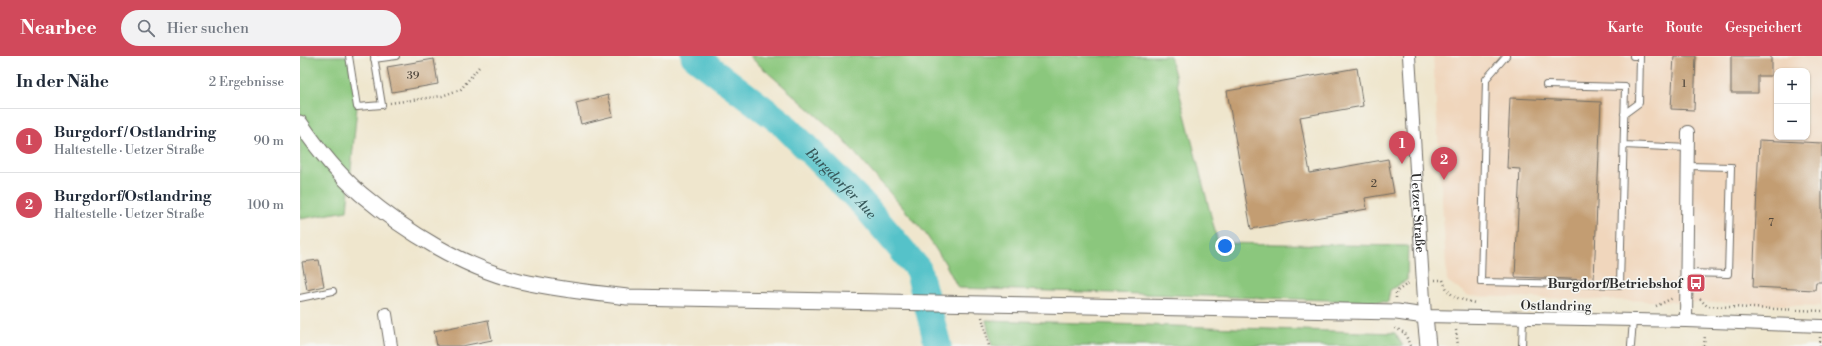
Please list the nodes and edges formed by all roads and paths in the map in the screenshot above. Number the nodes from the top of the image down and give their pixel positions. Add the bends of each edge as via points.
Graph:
1 (349, 56) edge
2 (396, 56) edge
3 (1410, 56) edge
4 (1506, 56) edge
5 (1633, 56) edge
6 (374, 58) edge
7 (480, 68) dead end
8 (1546, 85) dead end
9 (382, 105) junction
10 (1624, 114) junction
11 (300, 123) edge
12 (1688, 132) dead end
13 (1624, 145) junction
14 (1688, 148) junction
15 (1688, 166) junction
16 (1686, 273) junction
17 (1424, 281) junction
18 (333, 291) dead end
19 (300, 298) edge
20 (1686, 298) junction
21 (1483, 303) dead end
22 (1649, 306) dead end
23 (1822, 311) edge
24 (1397, 312) junction
25 (386, 314) dead end
26 (1426, 316) junction
27 (981, 317) dead end
28 (1523, 318) junction
29 (1633, 320) junction
30 (1686, 321) junction
31 (1822, 326) edge
32 (1397, 329) dead end
33 (391, 346) edge
34 (989, 346) edge
35 (1428, 346) edge
36 (1522, 346) edge
37 (1632, 346) edge

1 - 9 lane via 357,107
2 - 6 lane
3 - 17 street, Uetzer Straße
4 - 13 lane via 1486,79 1481,282 1620,285
5 - 10 lane via 1640,56 1639,103
6 - 9 lane
7 - 9 path via 461,89 442,96
8 - 10 lane via 1625,87
10 - 13 lane
11 - 24 street via 317,148 360,194 400,224 441,249 480,268 519,281 575,291 628,297
12 - 14 street
13 - 14 lane
14 - 15 street
15 - 16 street
15 - 16 lane via 1731,167 1728,274
16 - 20 street
17 - 21 path via 1443,280 1446,291 1454,297
17 - 24 path via 1408,282 1396,292
17 - 26 street, Uetzer Straße
18 - 19 lane
20 - 22 path via 1672,298 1657,306
20 - 23 path via 1700,299 1706,306
20 - 30 street
24 - 26 street
24 - 32 path
25 - 33 street
26 - 28 street, Ostlandring
26 - 35 street, Uetzer Straße
27 - 34 path
28 - 29 street, Ostlandring
28 - 36 lane
29 - 30 street, Ostlandring
29 - 37 lane
30 - 31 street, Ostlandring

